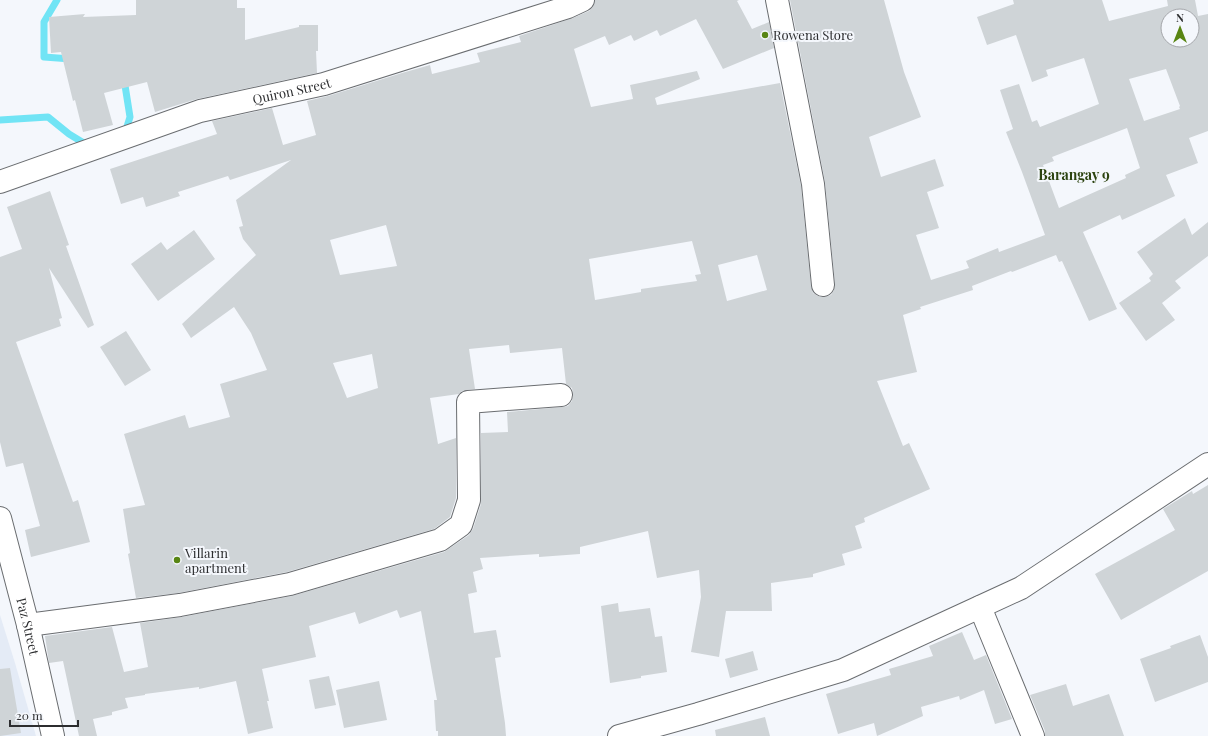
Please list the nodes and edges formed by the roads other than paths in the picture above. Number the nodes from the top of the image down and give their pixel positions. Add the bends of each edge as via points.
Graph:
1 (583, 0) edge
2 (777, 0) edge
3 (0, 182) edge
4 (823, 285) dead end
5 (561, 395) dead end
6 (1208, 464) edge
7 (0, 518) edge
8 (980, 607) junction
9 (28, 626) junction
10 (54, 736) edge
11 (618, 736) edge
12 (1033, 736) edge

1 - 3 street, Quiron Street via 568,7 324,84 200,111
2 - 4 street via 813,184
5 - 9 street via 468,402 469,500 461,525 440,540 290,584 180,605
6 - 8 street via 1021,588
7 - 9 street, Paz Street
8 - 11 street via 843,670
8 - 12 street
9 - 10 street, Paz Street

